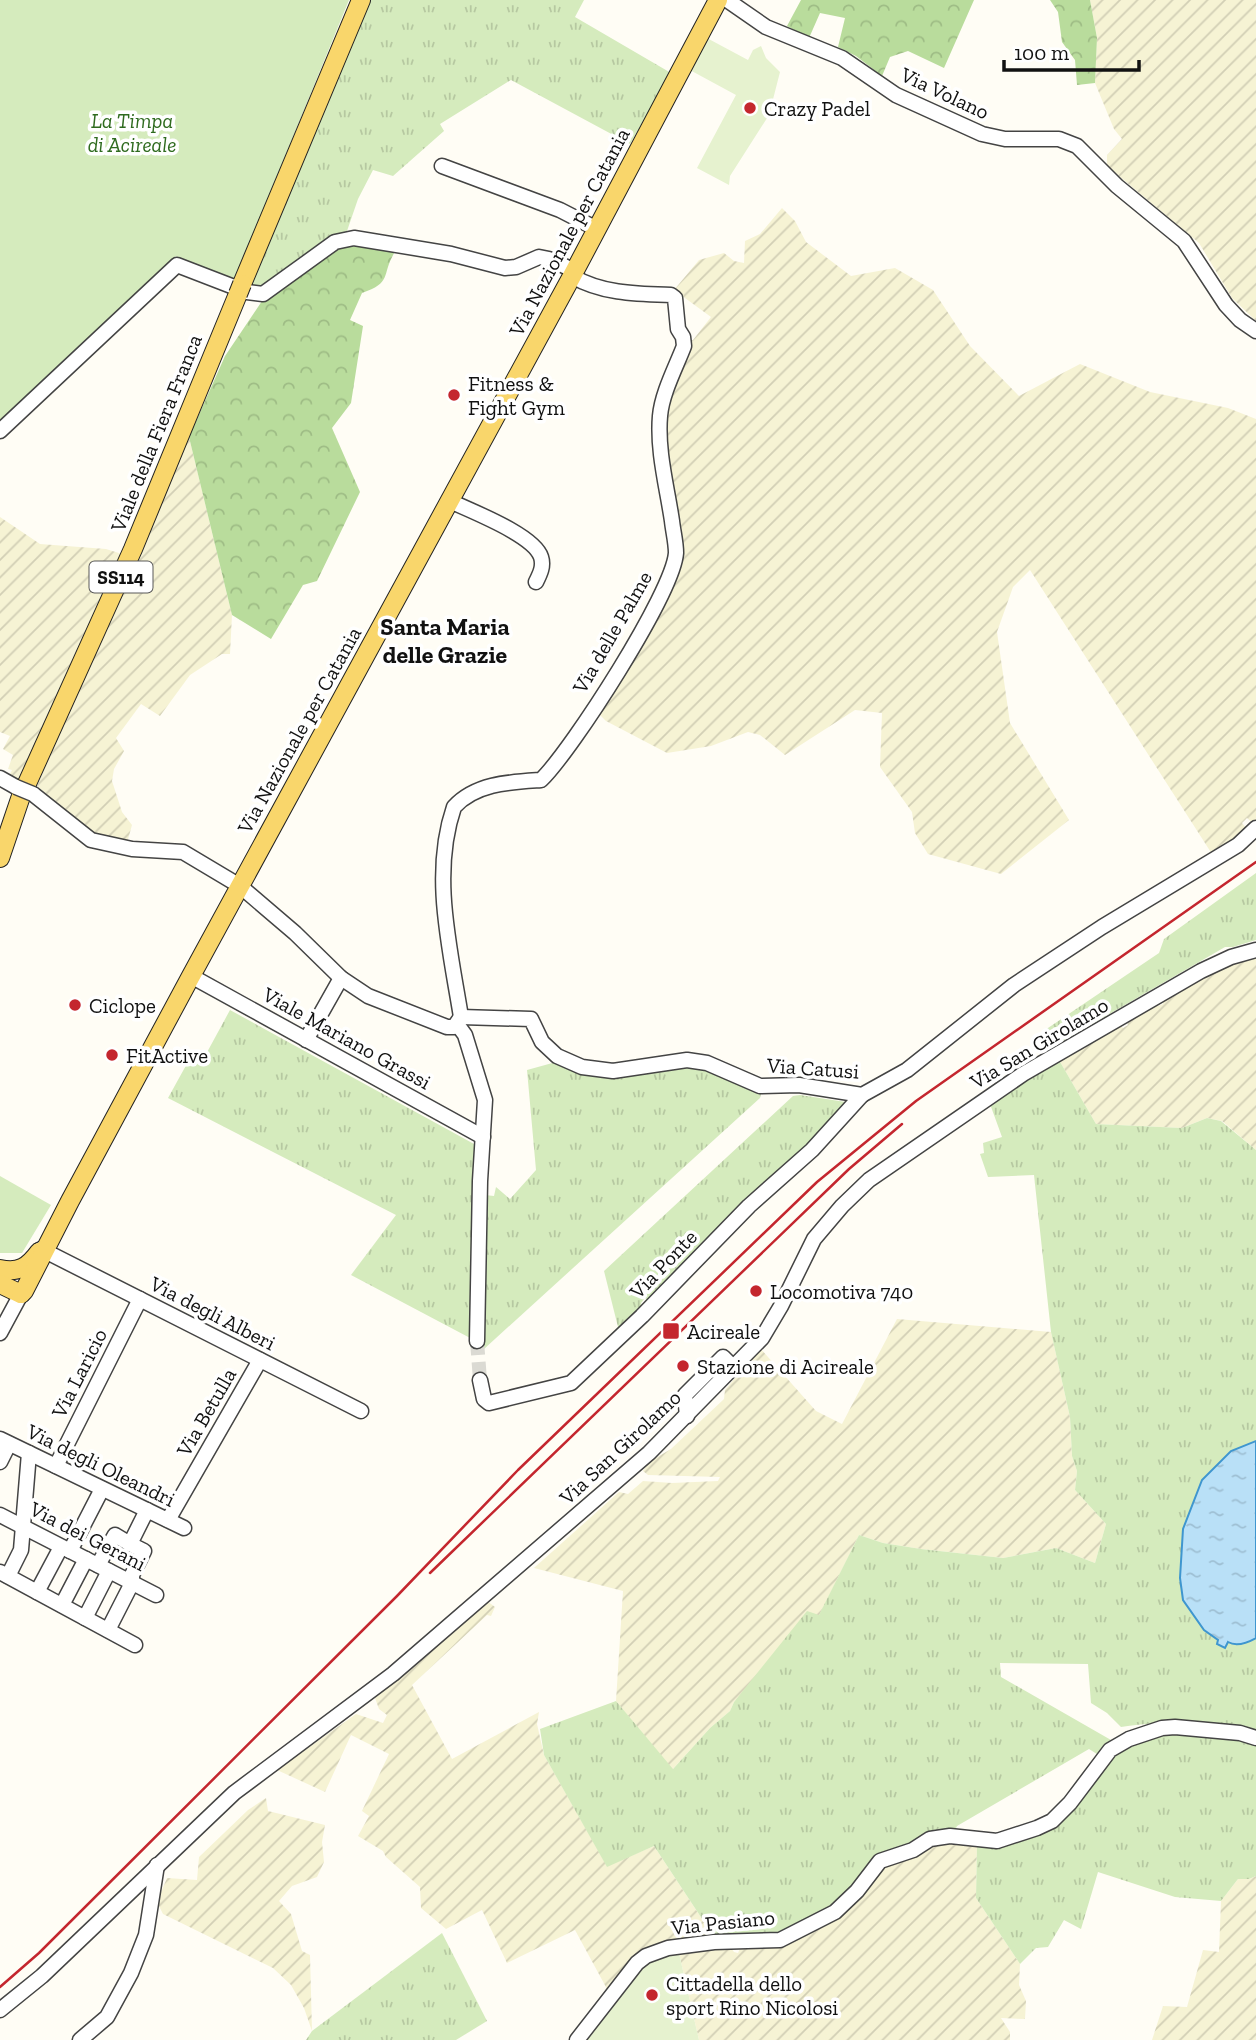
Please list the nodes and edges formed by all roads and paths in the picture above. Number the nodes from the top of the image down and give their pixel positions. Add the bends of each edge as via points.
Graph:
1 (361, 0) edge
2 (718, 0) edge
3 (727, 0) edge
4 (442, 166) dead end
5 (597, 229) junction
6 (573, 274) junction
7 (1256, 331) edge
8 (0, 430) edge
9 (450, 501) junction
10 (536, 582) dead end
11 (0, 778) edge
12 (1256, 828) edge
13 (0, 858) edge
14 (240, 886) junction
15 (1256, 950) edge
16 (191, 976) junction
17 (341, 978) junction
18 (459, 1021) junction
19 (306, 1040) junction
20 (862, 1095) junction
21 (483, 1138) junction
22 (43, 1250) junction
23 (0, 1271) edge
24 (0, 1284) edge
25 (21, 1294) junction
26 (140, 1299) junction
27 (0, 1334) edge
28 (477, 1341) tunnel mouth
29 (260, 1360) junction
30 (728, 1362) junction
31 (480, 1380) tunnel mouth
32 (361, 1411) dead end
33 (687, 1416) junction
34 (5, 1441) edge
35 (29, 1453) junction
36 (0, 1462) edge
37 (56, 1466) junction
38 (103, 1489) junction
39 (147, 1510) junction
40 (0, 1515) edge
41 (168, 1520) junction
42 (23, 1527) junction
43 (184, 1528) dead end
44 (130, 1544) junction
45 (65, 1549) junction
46 (98, 1565) junction
47 (4, 1574) edge
48 (132, 1583) junction
49 (37, 1592) junction
50 (156, 1595) dead end
51 (62, 1605) junction
52 (85, 1618) junction
53 (107, 1630) junction
54 (135, 1645) dead end
55 (1256, 1738) edge
56 (157, 1865) junction
57 (0, 2010) edge
58 (86, 2038) edge
59 (577, 2040) edge

1 - 13 main road, Viale della Fiera Franca / SS114 via 133,550 20,799
2 - 5 main road, Via Nazionale per Catania
3 - 7 street, Via Volano via 766,27 842,58 896,95 982,134 1059,139 1077,146 1184,242 1226,305
4 - 5 street
5 - 6 main road, Via Nazionale per Catania
6 - 8 street via 549,258 505,268 354,238 335,242 263,294 177,265
6 - 9 main road, Via Nazionale per Catania
6 - 18 street, Via delle Palme via 599,288 675,298 684,346 660,416 662,466 676,556 631,650 570,745 541,780 487,787 454,807 444,850 443,891
9 - 10 street via 537,548 542,570
9 - 14 main road, Via Nazionale per Catania
11 - 14 street, Via Catusi, bridge via 33,794 91,840 132,849 183,852
12 - 20 street, Via Catusi via 1238,845 1014,985 907,1070
14 - 16 main road, Via Nazionale per Catania
14 - 17 street, Via Catusi
15 - 30 street, Via San Girolamo via 1201,971 1023,1074 869,1180 814,1239 762,1338
16 - 19 street, Viale Mariano Grassi
16 - 22 main road, Via Nazionale per Catania
17 - 18 street, Via Catusi via 368,996 447,1027
17 - 19 street
18 - 20 street, Via Catusi via 531,1019 542,1042 557,1056 582,1068 613,1071 687,1060 707,1063 760,1086 799,1085
18 - 21 street via 485,1100
19 - 21 street, Viale Mariano Grassi
20 - 31 street, Via Ponte via 812,1150 749,1206 571,1384 489,1403
21 - 28 street
22 - 23 main road via 24,1268
22 - 25 main road, Via Nazionale per Catania
22 - 26 street, Via degli Alberi
23 - 25 main road
24 - 25 main road
25 - 27 street, Via Nazionale per Catania
26 - 29 street, Via degli Alberi
26 - 37 street, Via Laricio
29 - 32 street, Via degli Alberi
29 - 41 street, Via Betulla
30 - 33 street, Via San Girolamo
30 - 33 street via 685,1395
33 - 56 street, Via San Girolamo via 403,1665 234,1793
34 - 35 street, Via degli Oleandri
34 - 36 street
35 - 37 street, Via degli Oleandri
35 - 42 street
37 - 38 street, Via degli Oleandri
38 - 39 street, Via degli Oleandri
38 - 45 street
39 - 41 street, Via degli Oleandri
39 - 44 street
40 - 42 street, Via dei Gerani
41 - 43 street, Via degli Oleandri
42 - 45 street, Via dei Gerani
42 - 47 street via 22,1550
44 - 46 street via 115,1535
44 - 48 street via 144,1551
45 - 46 street, Via dei Gerani
45 - 49 street
46 - 48 street, Via dei Gerani
46 - 51 street
46 - 52 street
47 - 49 street
48 - 50 street, Via dei Gerani
48 - 53 street
49 - 51 street
51 - 52 street
52 - 53 street
53 - 54 street
55 - 59 street, Via Pasiano via 1175,1727 1129,1739 1110,1750 1052,1821 1037,1828 997,1841 950,1836 930,1839 880,1861 835,1912 780,1940 714,1942 667,1948 646,1956
56 - 57 street, Via San Girolamo via 42,1976
56 - 58 street via 146,1935 131,1973 107,2017

